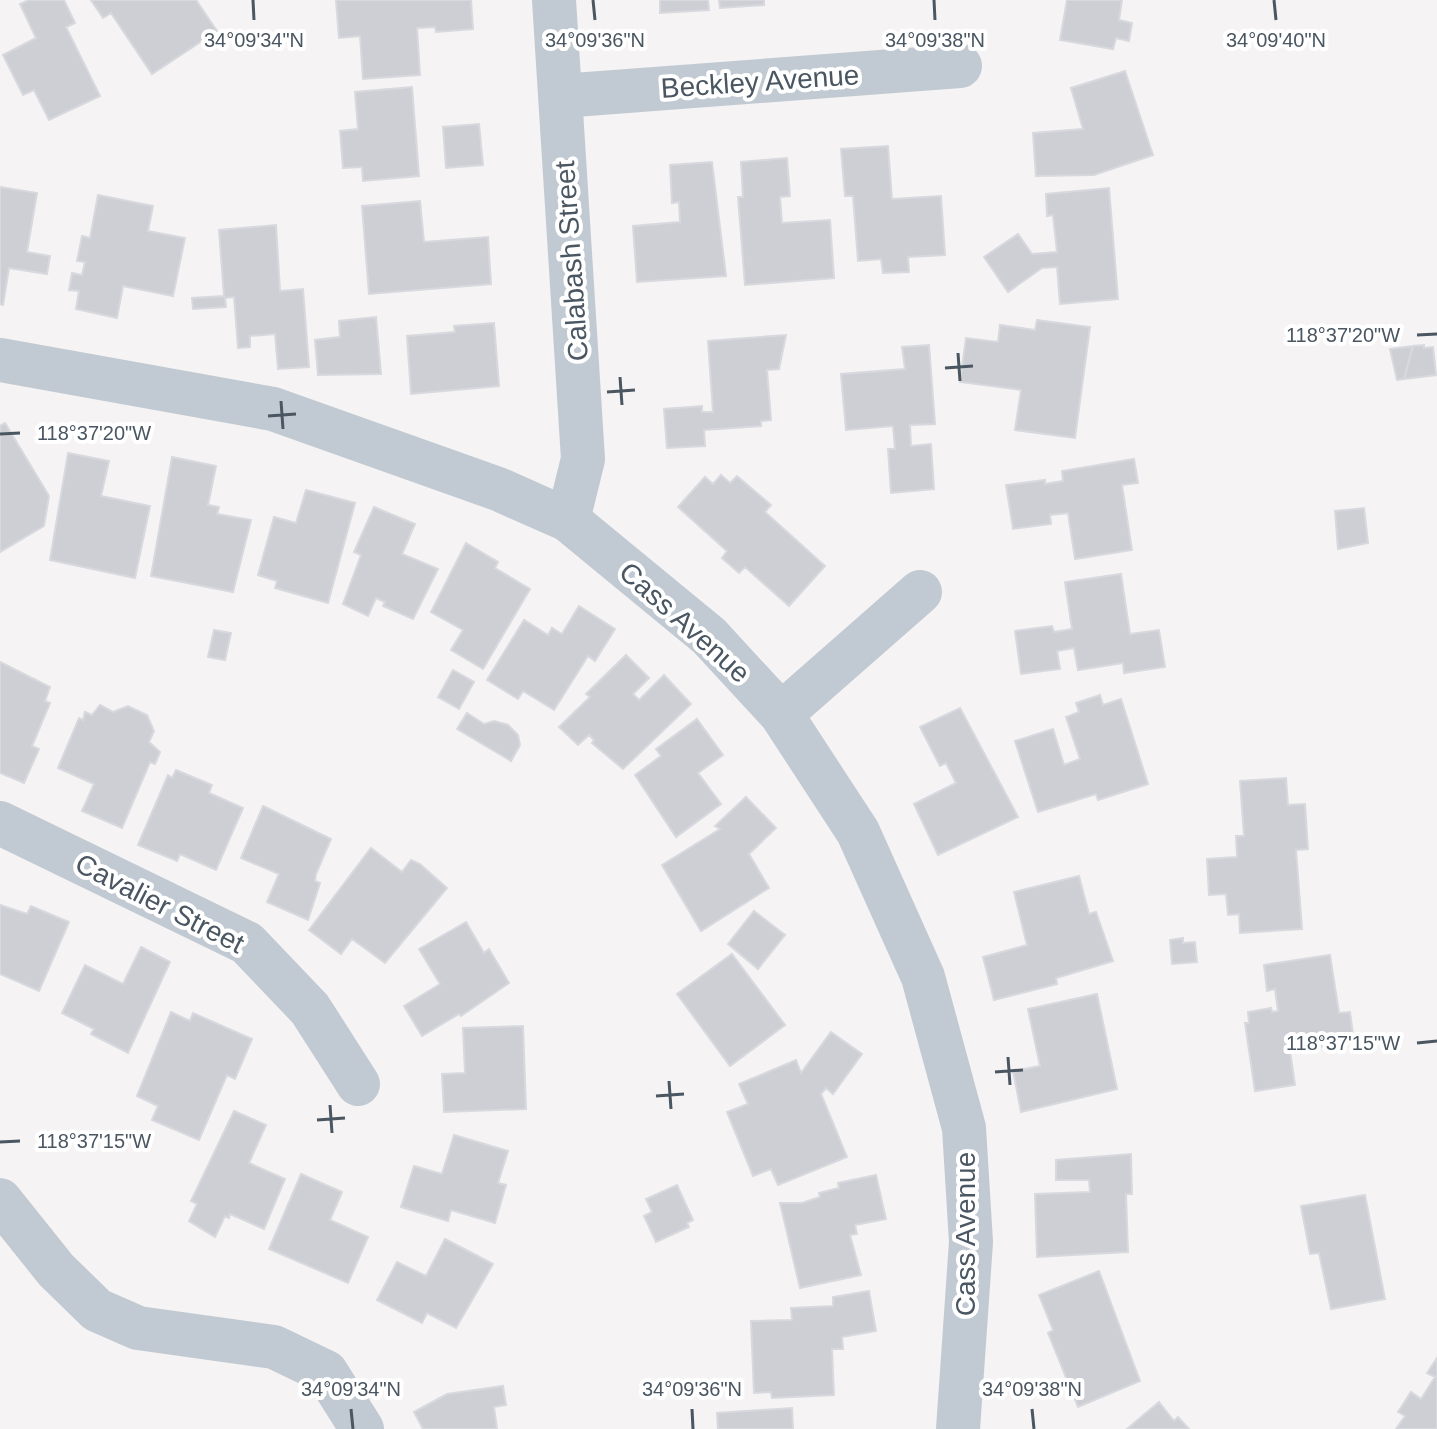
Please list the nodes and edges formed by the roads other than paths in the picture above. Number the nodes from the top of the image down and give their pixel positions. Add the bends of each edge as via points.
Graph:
1 (554, 0) edge
2 (960, 66) dead end
3 (561, 96) junction
4 (0, 360) edge
5 (568, 520) junction
6 (920, 592) dead end
7 (781, 714) junction
8 (0, 823) edge
9 (358, 1084) dead end
10 (0, 1200) edge
11 (362, 1429) edge
12 (958, 1429) edge

1 - 3 street, Calabash Street
2 - 3 street, Beckley Avenue
3 - 5 street, Calabash Street via 583,459
4 - 5 street, Cass Avenue via 273,409 498,489
5 - 7 street, Cass Avenue via 709,636
6 - 7 street
7 - 12 street, Cass Avenue via 858,832 923,977 964,1128 971,1242
8 - 9 street, Cavalier Street via 247,943 310,1009
10 - 11 street via 56,1270 97,1310 138,1328 274,1347 326,1372

